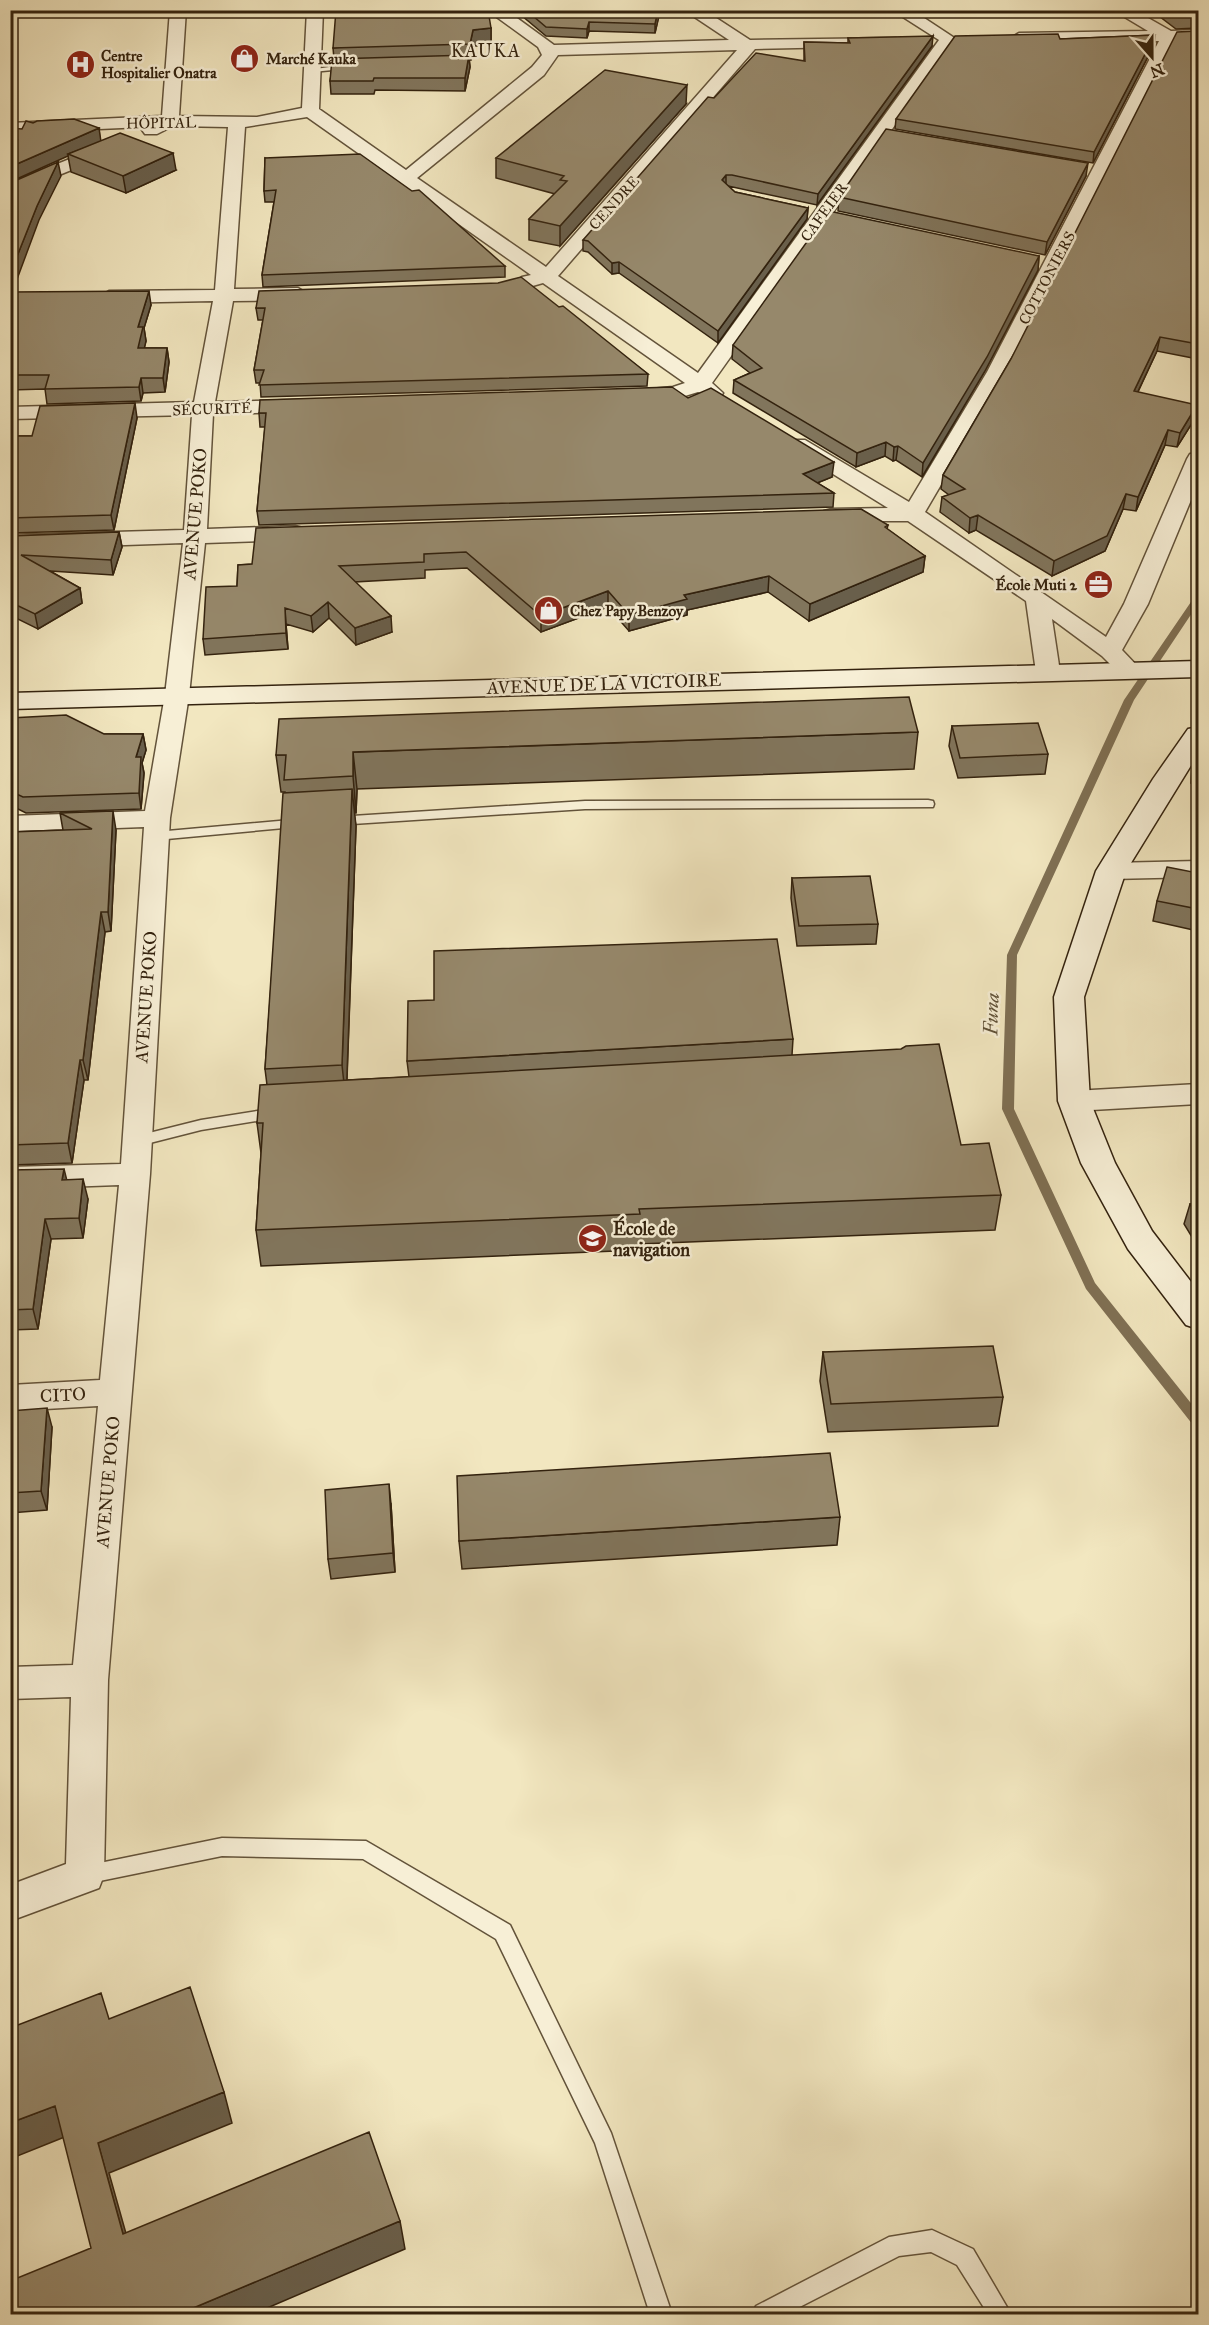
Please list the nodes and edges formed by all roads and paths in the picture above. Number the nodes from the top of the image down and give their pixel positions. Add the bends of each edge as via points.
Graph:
1 (178, 10) edge
2 (315, 10) edge
3 (495, 10) edge
4 (692, 10) edge
5 (900, 10) edge
6 (1121, 10) edge
7 (1198, 35) edge
8 (1169, 36) junction
9 (1006, 38) edge
10 (954, 39) junction
11 (748, 46) junction
12 (550, 50) junction
13 (360, 66) edge
14 (312, 70) junction
15 (310, 111) junction
16 (170, 121) junction
17 (237, 123) junction
18 (10, 128) edge
19 (880, 134) junction
20 (902, 137) edge
21 (1079, 167) edge
22 (1101, 171) junction
23 (407, 177) junction
24 (10, 190) edge
25 (802, 209) edge
26 (823, 213) junction
27 (846, 219) edge
28 (1031, 260) edge
29 (1054, 265) junction
30 (548, 276) junction
31 (508, 285) edge
32 (320, 293) edge
33 (224, 296) junction
34 (94, 297) edge
35 (700, 386) junction
36 (621, 396) edge
37 (731, 404) edge
38 (323, 405) edge
39 (203, 409) junction
40 (10, 413) edge
41 (781, 434) edge
42 (1198, 459) edge
43 (914, 514) junction
44 (806, 517) edge
45 (314, 532) edge
46 (195, 536) junction
47 (10, 542) edge
48 (1037, 599) junction
49 (1110, 651) junction
50 (1134, 670) junction
51 (1186, 670) edge
52 (1048, 672) junction
53 (177, 695) junction
54 (1198, 696) edge
55 (10, 701) edge
56 (1198, 735) edge
57 (927, 804) dead end
58 (10, 824) edge
59 (157, 827) junction
60 (1198, 869) edge
61 (1111, 871) junction
62 (1198, 1094) edge
63 (1074, 1101) junction
64 (289, 1112) edge
65 (138, 1141) junction
66 (135, 1174) junction
67 (10, 1178) edge
68 (1198, 1316) edge
69 (116, 1392) junction
70 (10, 1398) edge
71 (90, 1680) junction
72 (10, 1683) edge
73 (85, 1875) junction
74 (10, 1903) edge
75 (661, 2314) edge
76 (764, 2314) edge
77 (1000, 2314) edge

1 - 16 street
2 - 14 street
3 - 12 street
4 - 11 street
5 - 10 street
6 - 8 street
7 - 8 street
8 - 9 street
8 - 22 street, COTTONIERS
10 - 11 street
10 - 19 street, CAFEIER
11 - 12 street
11 - 30 street, CENDRE via 660,152
12 - 23 street via 538,71
13 - 14 lane
14 - 15 street
15 - 17 street, HÔPITAL
15 - 23 street
16 - 17 street, HÔPITAL
16 - 18 street, HÔPITAL
16 - 24 street
17 - 33 street, AVENUE POKO
19 - 20 street
19 - 26 street, CAFEIER
21 - 22 street
22 - 29 street, COTTONIERS
23 - 30 street
25 - 26 street
26 - 27 street
26 - 35 street, CAFEIER
28 - 29 street
29 - 43 street, COTTONIERS
30 - 31 street
30 - 35 street
32 - 33 street
33 - 34 street
33 - 39 street, AVENUE POKO
35 - 36 street via 675,393
35 - 37 street
38 - 39 street, SÉCURITÉ
39 - 40 street, SÉCURITÉ
39 - 46 street, AVENUE POKO
41 - 43 street
42 - 49 street via 1136,604
43 - 44 street
43 - 48 street
45 - 46 street
46 - 47 street
46 - 53 street, AVENUE POKO
48 - 49 street
48 - 52 street
49 - 50 street
50 - 51 main road, AVENUE DE LA VICTOIRE
50 - 52 main road, AVENUE DE LA VICTOIRE
51 - 54 main road
52 - 53 main road, AVENUE DE LA VICTOIRE
53 - 55 main road, AVENUE DE LA VICTOIRE
53 - 59 street, AVENUE POKO
56 - 61 main road
57 - 59 lane via 585,805 321,822
58 - 59 street
59 - 65 street, AVENUE POKO
60 - 61 street
61 - 63 main road via 1069,997
62 - 63 street
63 - 68 main road via 1098,1163 1140,1240
64 - 65 lane via 201,1125
65 - 66 street, AVENUE POKO
66 - 67 street
66 - 69 street, AVENUE POKO
69 - 70 street, CITO
69 - 71 street, AVENUE POKO
71 - 72 street
71 - 73 street, AVENUE POKO
73 - 74 street
73 - 75 lane via 222,1847 366,1850 503,1932 604,2140
76 - 77 lane via 897,2245 932,2241 965,2257

